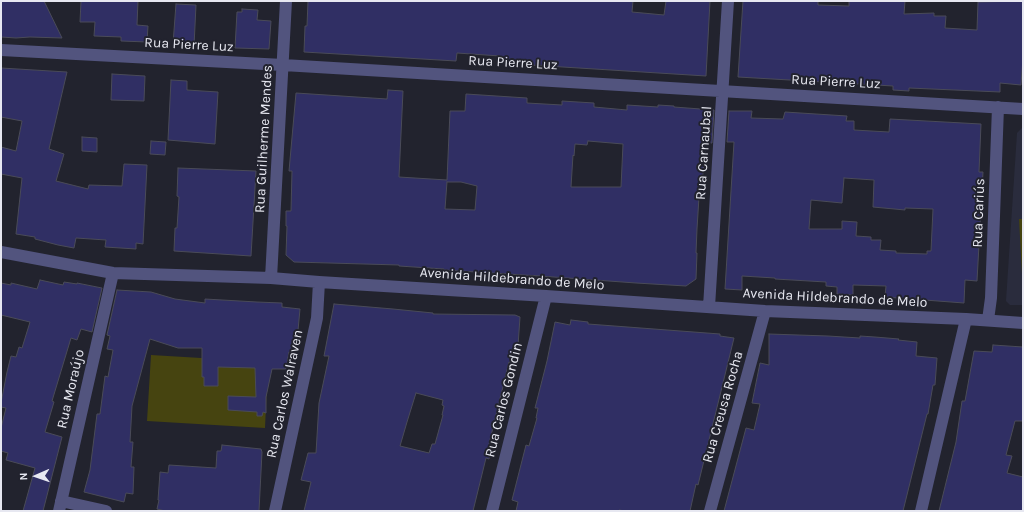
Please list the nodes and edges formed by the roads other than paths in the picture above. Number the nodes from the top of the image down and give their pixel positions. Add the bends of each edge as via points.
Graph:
1 (286, 1) edge
2 (728, 1) edge
3 (1, 50) edge
4 (283, 65) junction
5 (723, 91) junction
6 (998, 107) junction
7 (1023, 108) edge
8 (1, 252) edge
9 (113, 274) junction
10 (271, 278) junction
11 (319, 282) junction
12 (546, 296) junction
13 (709, 307) junction
14 (765, 311) junction
15 (966, 319) junction
16 (988, 320) junction
17 (1023, 323) edge
18 (60, 506) edge
19 (106, 511) edge
20 (275, 511) edge
21 (492, 511) edge
22 (710, 511) edge
23 (921, 511) edge

1 - 4 street, Rua Guilherme Mendes
2 - 5 street, Rua Carnaubal
3 - 4 street, Rua Pierre Luz
4 - 5 street, Rua Pierre Luz
4 - 10 street, Rua Guilherme Mendes
5 - 6 street, Rua Pierre Luz
5 - 13 street, Rua Carnaubal
6 - 7 street, Rua Pierre Luz
6 - 16 street, Rua Cariús
8 - 9 street, Avenida Hildebrando de Melo
9 - 10 street, Avenida Hildebrando de Melo
9 - 18 street, Rua Moraújo
10 - 11 street, Avenida Hildebrando de Melo
11 - 12 street, Avenida Hildebrando de Melo
11 - 20 street, Rua Carlos Walraven via 316,318
12 - 13 street, Avenida Hildebrando de Melo
12 - 21 street, Rua Carlos Gondin
13 - 14 street, Avenida Hildebrando de Melo
14 - 15 street, Avenida Hildebrando de Melo
14 - 22 street, Rua Creusa Rocha
15 - 16 street, Avenida Hildebrando de Melo
15 - 23 street
16 - 17 street, Avenida Hildebrando de Melo
18 - 19 street

